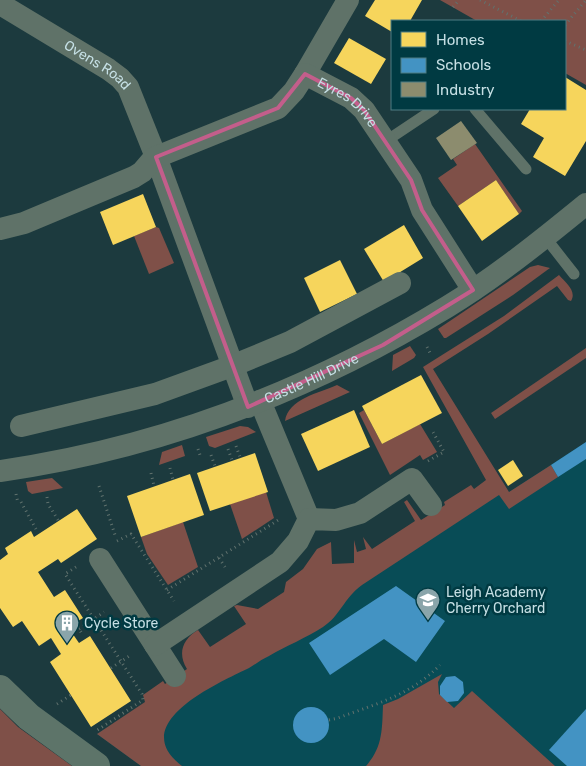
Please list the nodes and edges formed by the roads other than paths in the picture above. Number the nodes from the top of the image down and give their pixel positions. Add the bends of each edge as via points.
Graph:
1 (348, 0) edge
2 (0, 4) edge
3 (305, 74) junction
4 (432, 110) edge
5 (476, 110) edge
6 (386, 141) junction
7 (156, 157) junction
8 (526, 169) dead end
9 (586, 204) edge
10 (0, 229) edge
11 (546, 237) junction
12 (574, 274) dead end
13 (400, 282) dead end
14 (473, 290) junction
15 (232, 366) junction
16 (254, 404) junction
17 (21, 426) dead end
18 (0, 471) edge
19 (431, 505) dead end
20 (309, 519) junction
21 (100, 559) dead end
22 (155, 645) junction
23 (175, 676) dead end
24 (0, 689) edge
25 (96, 766) edge

1 - 3 street
2 - 7 street, Ovens Road via 124,81
3 - 6 street, Eyres Drive via 359,104
3 - 7 street, Eyres Drive via 278,108
4 - 6 lane
5 - 8 lane
6 - 14 street, Eyres Drive via 411,180 422,210
7 - 10 street, Eyres Drive via 134,177 13,227
7 - 15 street
9 - 11 street, Castle Hill Drive
11 - 12 lane
11 - 14 street, Castle Hill Drive
13 - 15 street via 290,342
14 - 16 street, Castle Hill Drive via 383,344 318,378
15 - 16 street
15 - 17 street via 155,394
16 - 18 street, Castle Hill Drive via 131,445
16 - 20 street
19 - 20 street via 412,479 360,514 336,520
20 - 22 street via 298,540 280,562
21 - 22 street
22 - 23 street
24 - 25 street via 29,717

